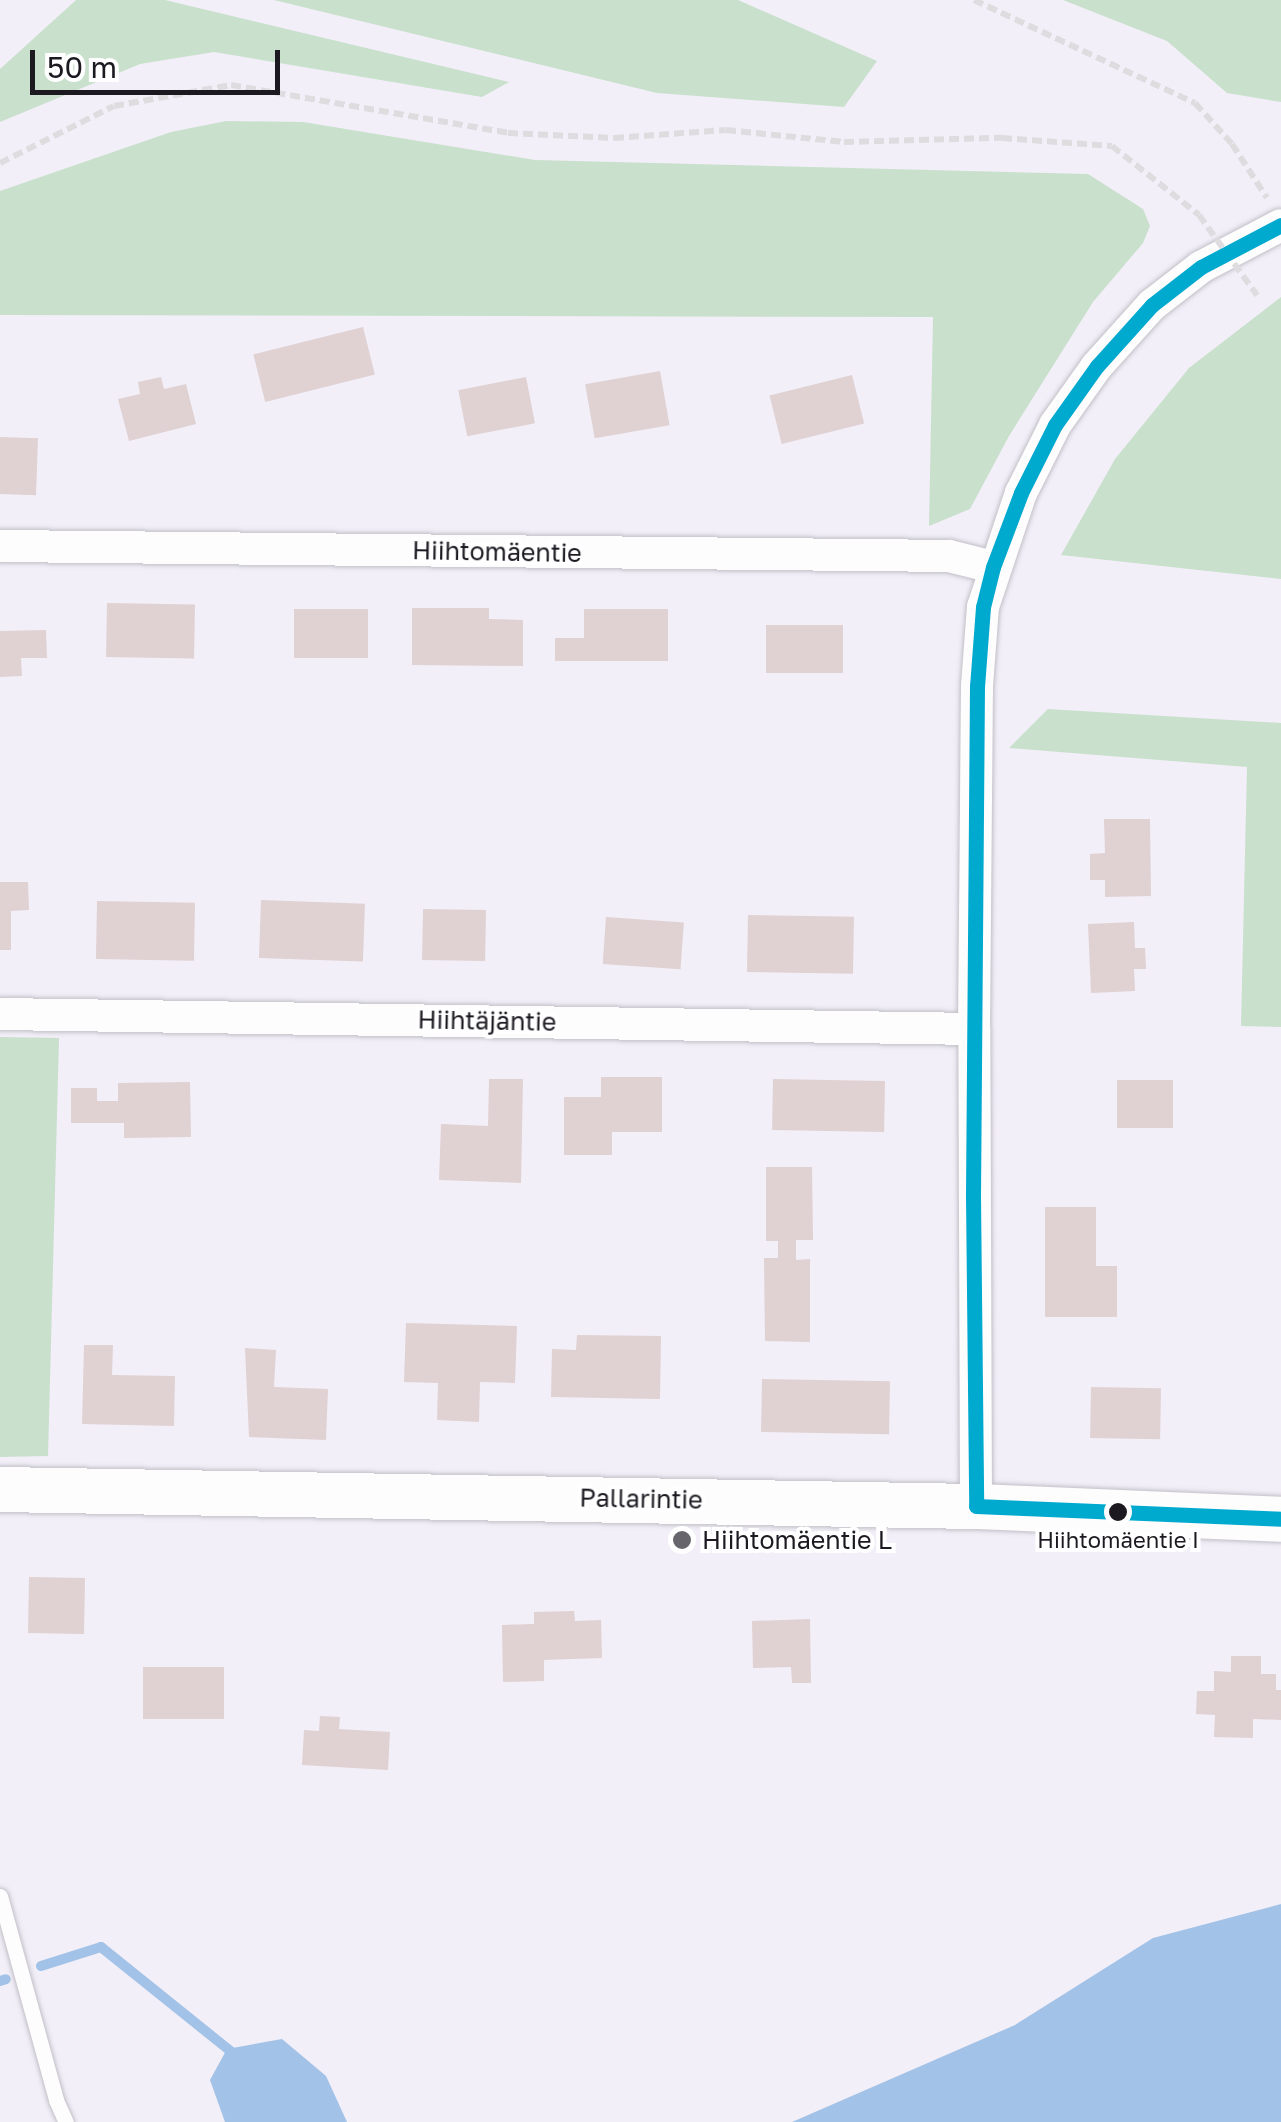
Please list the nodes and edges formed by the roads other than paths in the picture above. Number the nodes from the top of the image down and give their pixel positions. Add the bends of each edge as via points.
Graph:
1 (1281, 225) edge
2 (0, 546) edge
3 (994, 567) junction
4 (0, 1014) edge
5 (974, 1029) junction
6 (0, 1488) edge
7 (976, 1506) junction
8 (1281, 1519) edge
9 (0, 1896) edge
10 (66, 2122) edge

1 - 3 street via 1201,267 1152,305 1097,366 1038,459
2 - 3 street, Hiihtomäentie via 948,556
3 - 5 street via 983,607 978,686
4 - 5 street, Hiihtäjäntie
5 - 7 street
6 - 7 street, Pallarintie
7 - 8 street, Pallarintie
9 - 10 lane

